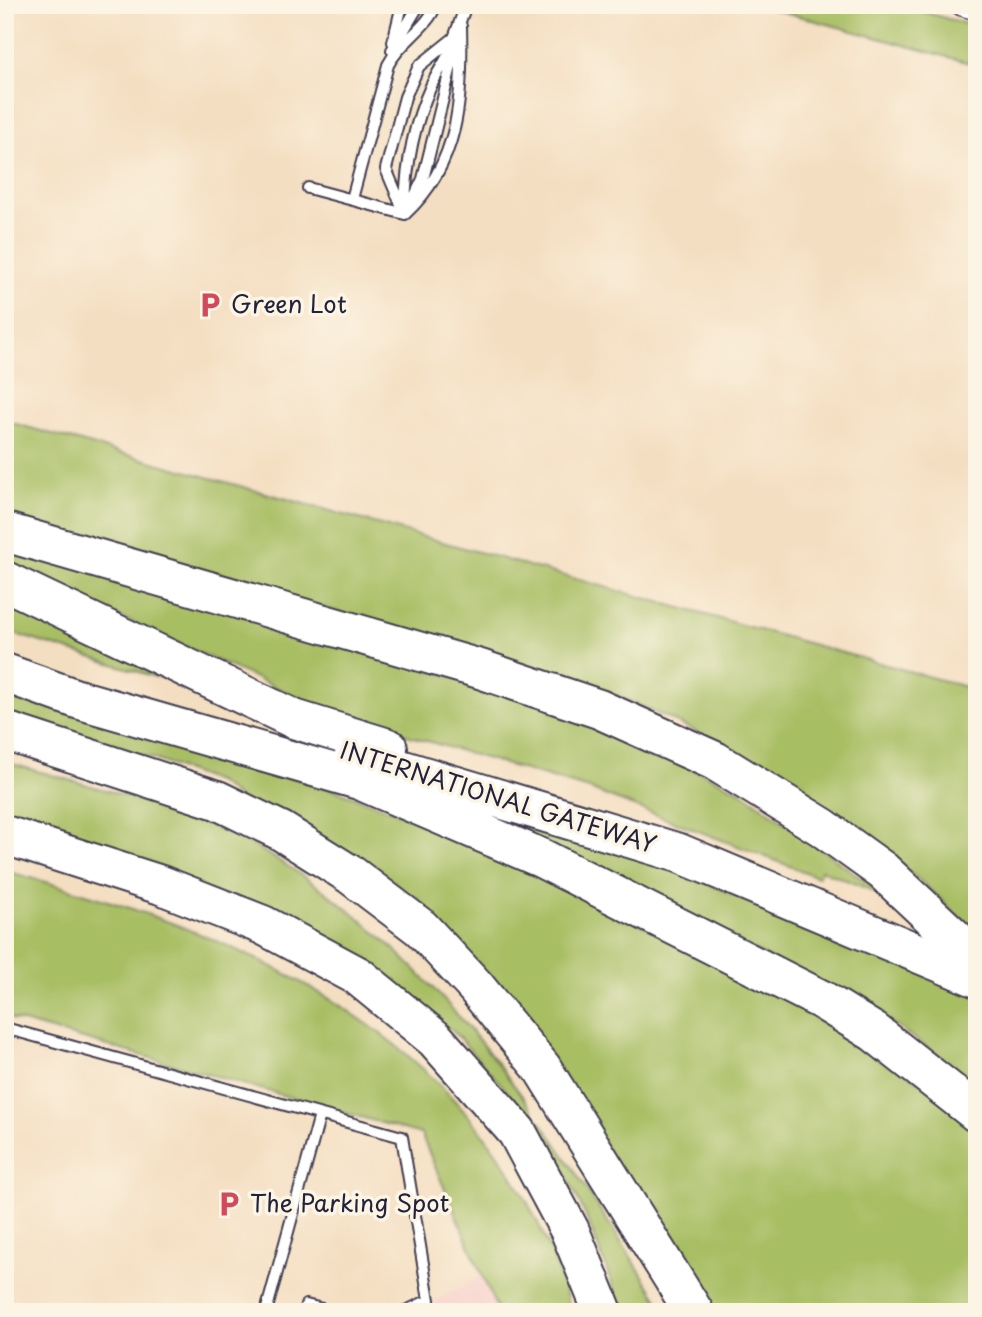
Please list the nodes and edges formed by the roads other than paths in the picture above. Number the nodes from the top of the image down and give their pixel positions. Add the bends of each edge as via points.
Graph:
1 (402, 5) edge
2 (419, 5) edge
3 (436, 5) edge
4 (466, 5) edge
5 (962, 5) edge
6 (977, 9) edge
7 (461, 26) junction
8 (381, 86) junction
9 (308, 188) dead end
10 (352, 199) junction
11 (405, 214) junction
12 (5, 532) edge
13 (5, 580) edge
14 (5, 655) edge
15 (5, 673) edge
16 (5, 731) edge
17 (5, 835) edge
18 (5, 845) edge
19 (679, 853) junction
20 (78, 860) junction
21 (977, 959) edge
22 (977, 978) edge
23 (5, 1028) edge
24 (977, 1113) edge
25 (320, 1115) junction
26 (306, 1305) dead end
27 (266, 1312) edge
28 (334, 1312) edge
29 (404, 1312) edge
30 (603, 1312) edge
31 (694, 1312) edge

1 - 8 lane
2 - 8 lane via 398,38
3 - 8 lane via 433,15 396,50
4 - 7 lane
5 - 6 street
7 - 11 lane via 423,179
7 - 11 lane via 422,111 406,171
7 - 11 lane via 461,92 444,163 424,196
7 - 11 lane via 454,38 419,66 405,97 386,169
8 - 10 lane
9 - 10 lane
10 - 11 lane
12 - 21 highway via 480,669 599,709 715,761 822,827 883,871
13 - 19 highway via 294,719 480,776
14 - 19 highway, INTERNATIONAL GATEWAY
15 - 24 highway via 77,699 359,780 541,858 822,1000 874,1032
16 - 31 highway via 218,800 281,831 340,868 421,928 542,1068
17 - 20 highway
18 - 20 highway
19 - 22 highway, INTERNATIONAL GATEWAY
20 - 30 highway via 161,885 263,925 358,976 435,1039 517,1132 570,1231
23 - 25 lane
25 - 27 lane
25 - 29 lane via 402,1137 429,1300
26 - 28 lane

